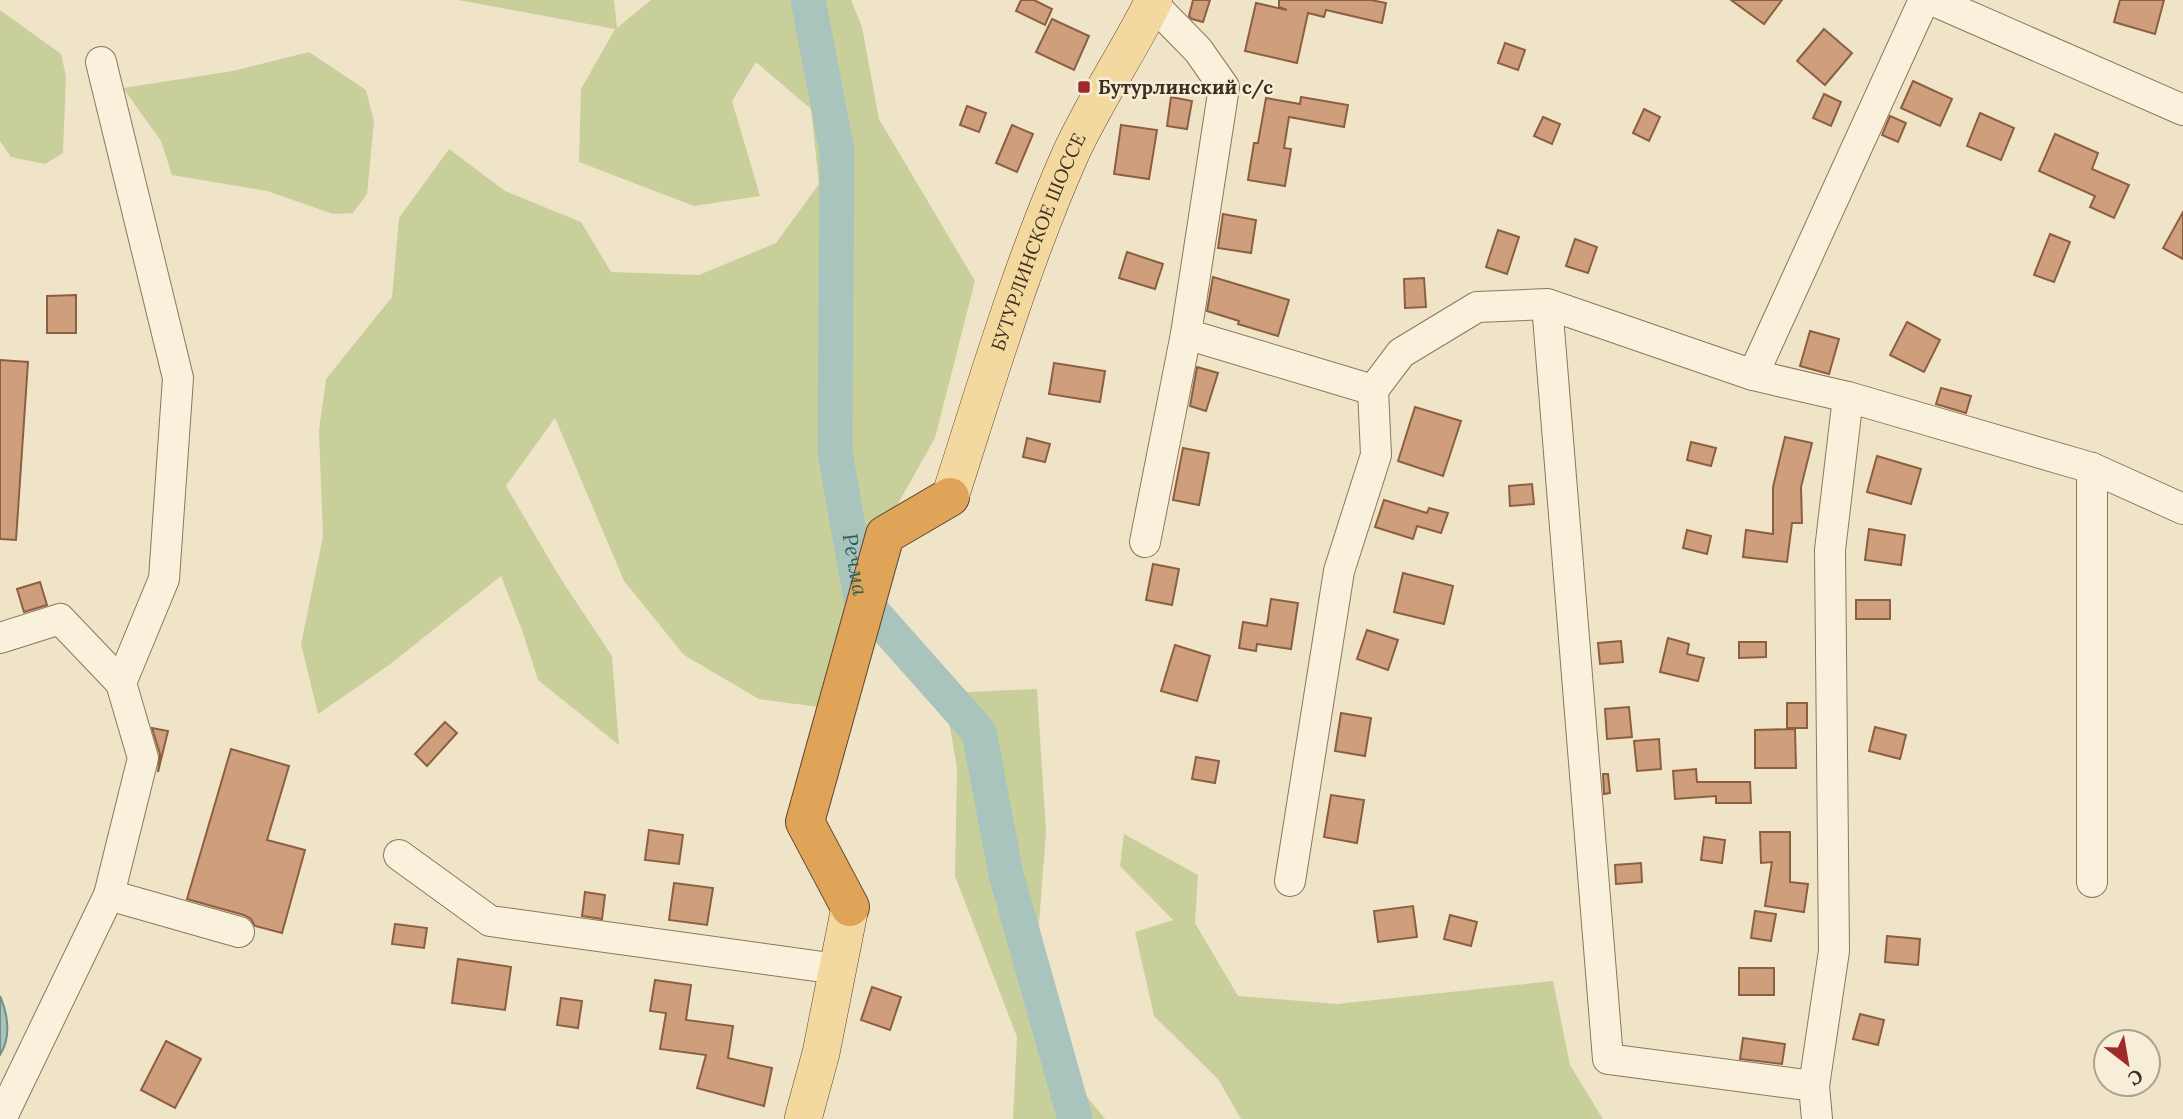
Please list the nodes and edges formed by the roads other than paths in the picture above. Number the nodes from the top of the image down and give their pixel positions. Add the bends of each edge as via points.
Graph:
1 (1924, 0) edge
2 (1932, 0) edge
3 (1153, 2) edge
4 (101, 62) dead end
5 (2183, 110) edge
6 (1547, 304) junction
7 (1186, 334) junction
8 (1753, 375) junction
9 (1373, 390) junction
10 (1848, 397) junction
11 (2092, 468) junction
12 (950, 497) joint
13 (2183, 509) edge
14 (1145, 542) dead end
15 (0, 638) edge
16 (121, 682) junction
17 (399, 855) dead end
18 (1290, 881) dead end
19 (2092, 882) dead end
20 (109, 895) junction
21 (850, 907) joint
22 (239, 932) dead end
23 (837, 969) junction
24 (1814, 1086) junction
25 (1, 1119) edge
26 (803, 1119) edge
27 (1817, 1119) edge

1 - 8 street
2 - 5 street
3 - 7 street via 1198,50 1224,87
3 - 12 main road, БУТУРЛИНСКОЕ ШОССЕ via 1092,111 1050,203 1024,267
4 - 16 street via 178,378 164,579
6 - 8 street
6 - 9 street via 1476,307 1401,353
6 - 24 street via 1608,1059
7 - 9 street
7 - 14 street
8 - 10 street
9 - 18 street via 1376,455 1339,571
10 - 11 street
10 - 24 street via 1830,550 1834,951
11 - 13 street
11 - 19 street
12 - 21 highway via 885,535 805,822
15 - 16 street via 60,619
16 - 20 street via 143,758
17 - 23 street via 489,921
20 - 22 street
20 - 25 street
21 - 23 main road
23 - 26 main road
24 - 27 street

